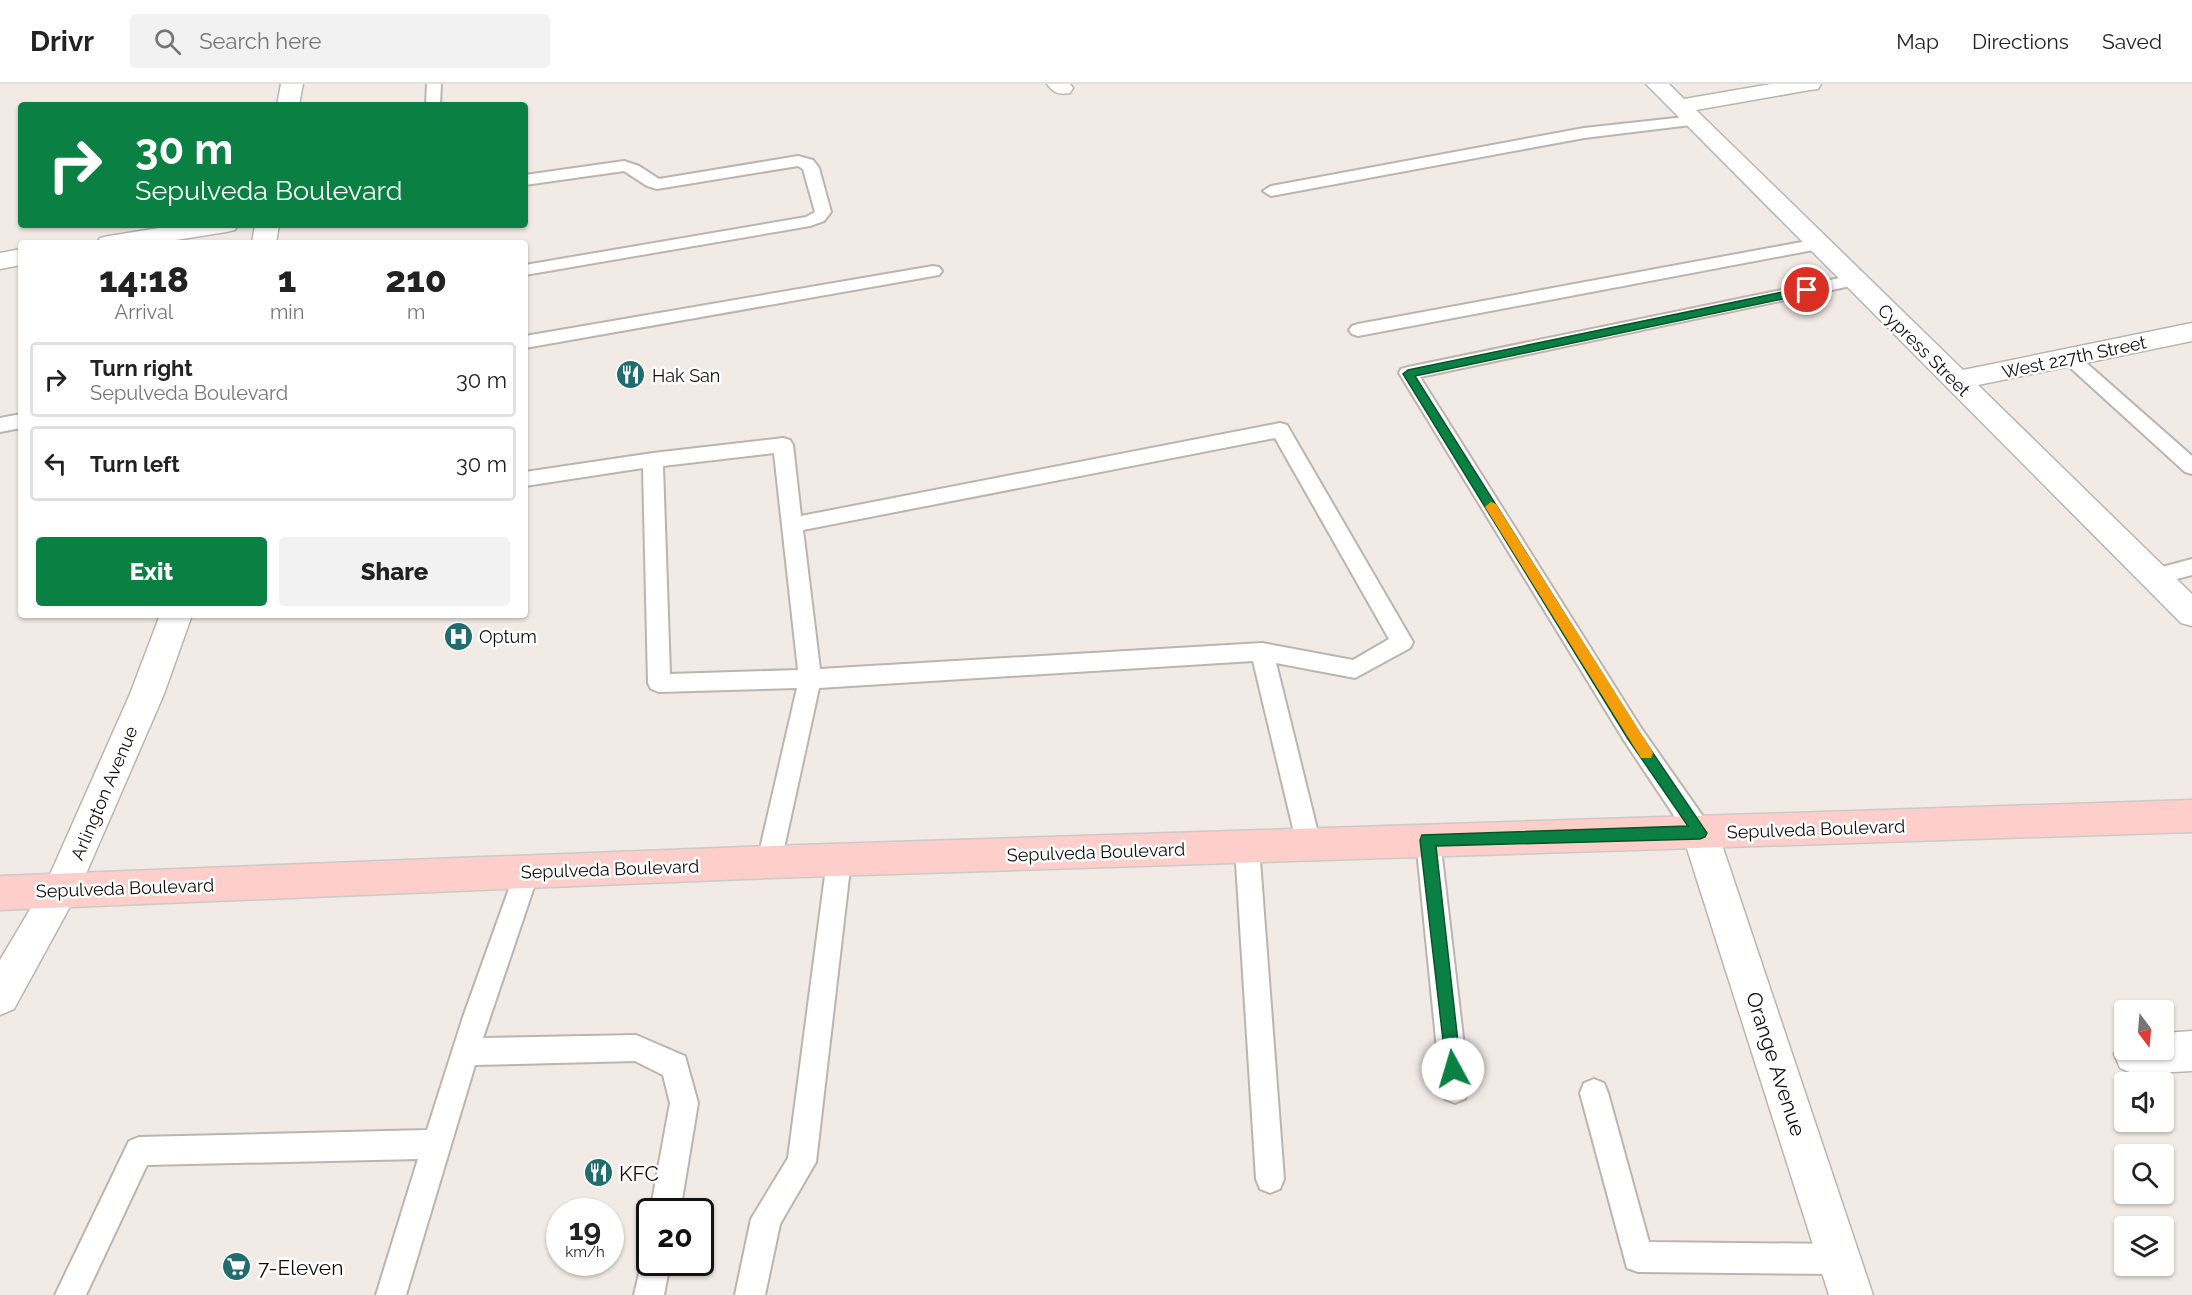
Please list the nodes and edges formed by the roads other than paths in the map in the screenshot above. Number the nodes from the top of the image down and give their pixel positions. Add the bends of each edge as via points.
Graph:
1 (292, 84) edge
2 (434, 84) edge
3 (1657, 84) edge
4 (1810, 84) edge
5 (289, 102) edge
6 (433, 102) edge
7 (1687, 113) junction
8 (528, 180) edge
9 (1271, 191) dead end
10 (206, 228) edge
11 (128, 240) edge
12 (1818, 244) junction
13 (18, 258) edge
14 (0, 261) edge
15 (528, 269) edge
16 (933, 271) dead end
17 (1854, 280) junction
18 (1358, 330) dead end
19 (2192, 332) edge
20 (528, 341) edge
21 (2069, 357) junction
22 (1955, 381) junction
23 (18, 422) edge
24 (0, 425) edge
25 (653, 460) junction
26 (2192, 467) edge
27 (528, 479) edge
28 (792, 525) junction
29 (2192, 567) edge
30 (2154, 577) junction
31 (2192, 614) edge
32 (175, 618) edge
33 (1262, 652) junction
34 (810, 679) junction
35 (2192, 816) edge
36 (1700, 833) junction
37 (1428, 840) junction
38 (1309, 845) junction
39 (1247, 847) junction
40 (839, 860) junction
41 (769, 862) junction
42 (527, 872) junction
43 (62, 890) junction
44 (0, 893) edge
45 (0, 996) edge
46 (466, 1052) junction
47 (2192, 1052) edge
48 (2174, 1053) edge
49 (1455, 1089) dead end
50 (1594, 1093) dead end
51 (439, 1144) junction
52 (1270, 1179) dead end
53 (667, 1198) edge
54 (653, 1276) edge
55 (1845, 1277) edge
56 (70, 1295) edge
57 (391, 1295) edge
58 (650, 1295) edge
59 (750, 1295) edge

1 - 5 street
2 - 6 lane
3 - 7 street, Cypress Street
4 - 7 street
7 - 9 lane
7 - 12 street, Cypress Street
8 - 15 lane via 624,166 657,184 798,161 811,168 823,212 810,221
10 - 11 street
12 - 17 street, Cypress Street
12 - 18 lane
13 - 14 street
16 - 20 lane
17 - 22 street, Cypress Street
17 - 36 lane via 1408,374 1633,735
19 - 21 street, West 227th Street
21 - 22 street, West 227th Street
21 - 26 lane
22 - 30 street, Cypress Street
23 - 24 lane
25 - 27 lane
25 - 28 lane via 783,446
25 - 34 lane via 659,683
28 - 33 lane via 1280,429 1402,642 1355,669
28 - 34 lane
29 - 30 lane
30 - 31 street, Cypress Street
32 - 43 street, Arlington Avenue via 147,694
33 - 34 lane
33 - 38 lane
34 - 41 lane
35 - 36 main road, Sepulveda Boulevard
36 - 37 main road, Sepulveda Boulevard
36 - 55 street, Orange Avenue
37 - 38 main road, Sepulveda Boulevard
37 - 49 lane
38 - 39 main road, Sepulveda Boulevard
39 - 40 main road, Sepulveda Boulevard
39 - 52 lane
40 - 41 main road, Sepulveda Boulevard
40 - 59 lane via 802,1162 766,1219
41 - 42 main road, Sepulveda Boulevard
42 - 43 main road, Sepulveda Boulevard
42 - 46 lane
43 - 44 main road, Sepulveda Boulevard
43 - 45 street, Arlington Avenue
46 - 51 lane
46 - 53 lane via 636,1048 675,1066 684,1103
47 - 48 street
50 - 55 lane via 1638,1257
51 - 56 lane via 140,1151
51 - 57 lane
54 - 58 lane

